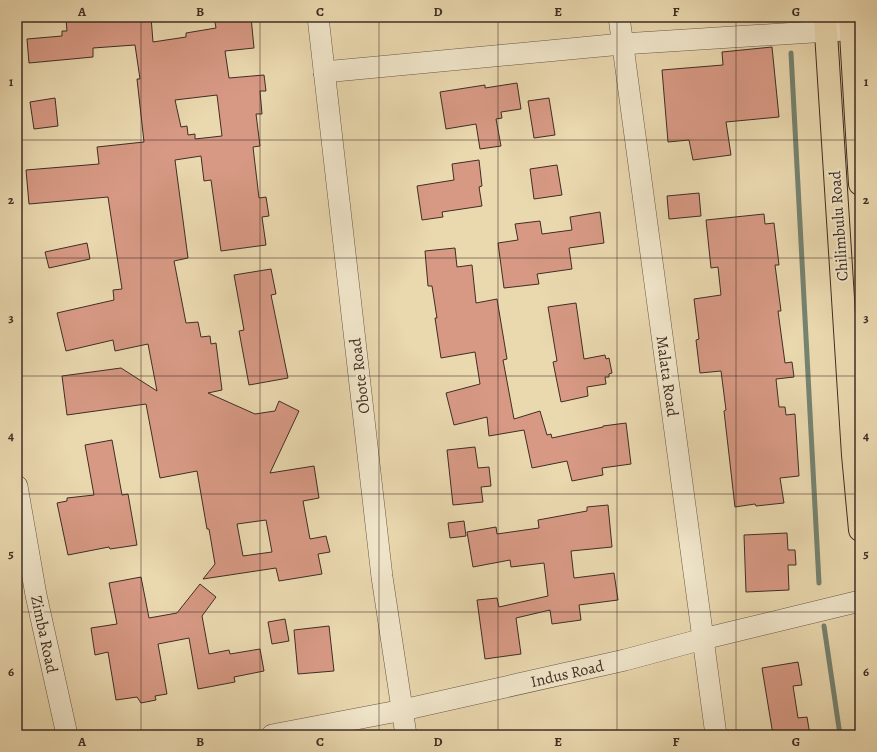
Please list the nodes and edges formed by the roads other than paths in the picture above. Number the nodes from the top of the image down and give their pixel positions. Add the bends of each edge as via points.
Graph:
1 (318, 17) edge
2 (619, 17) edge
3 (825, 24) edge
4 (854, 25) edge
5 (622, 44) junction
6 (324, 72) junction
7 (860, 184) edge
8 (17, 486) edge
9 (860, 530) edge
10 (860, 600) edge
11 (703, 639) junction
12 (403, 710) junction
13 (67, 735) edge
14 (272, 735) edge
15 (406, 735) edge
16 (716, 735) edge

1 - 6 street, Obote Road
2 - 5 street, Malata Road
3 - 4 street
3 - 5 street
3 - 9 main road, Chilimbulu Road
4 - 7 main road, Chilimbulu Road
5 - 6 street
5 - 11 street, Malata Road
6 - 12 street, Obote Road via 382,577
8 - 13 street, Zimba Road via 36,595
10 - 11 street, Indus Road
11 - 12 street, Indus Road via 625,660
11 - 16 street, Malata Road
12 - 14 street, Indus Road
12 - 15 street, Obote Road

